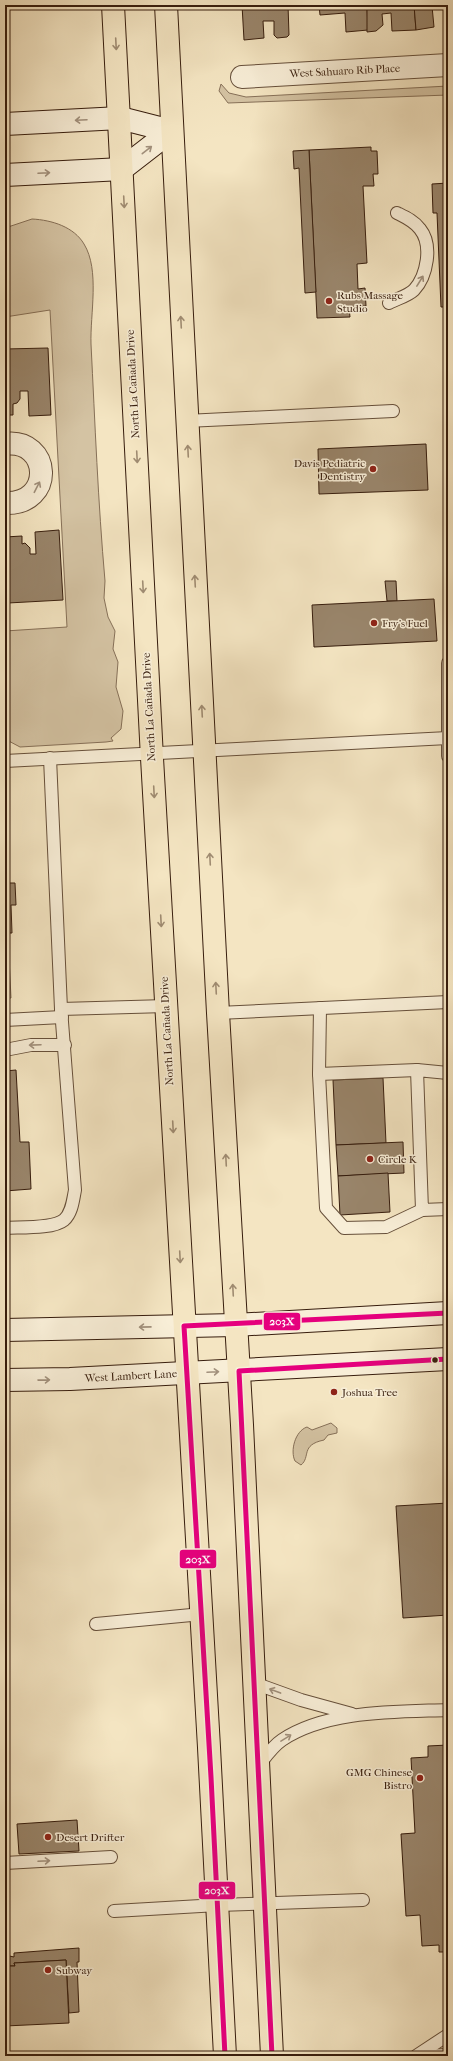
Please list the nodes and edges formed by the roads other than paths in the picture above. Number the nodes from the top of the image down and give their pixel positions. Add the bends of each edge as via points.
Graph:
1 (113, 5) edge
2 (166, 5) edge
3 (448, 65) edge
4 (242, 77) dead end
5 (120, 118) junction
6 (5, 124) edge
7 (171, 131) junction
8 (122, 169) junction
9 (5, 175) edge
10 (397, 213) dead end
11 (389, 303) dead end
12 (393, 410) dead end
13 (186, 421) junction
14 (5, 444) edge
15 (5, 503) edge
16 (448, 663) edge
17 (448, 738) edge
18 (204, 750) junction
19 (152, 753) junction
20 (448, 756) edge
21 (50, 758) junction
22 (5, 761) edge
23 (448, 1002) edge
24 (166, 1006) junction
25 (320, 1008) junction
26 (62, 1013) junction
27 (218, 1013) junction
28 (5, 1020) edge
29 (65, 1045) junction
30 (5, 1050) edge
31 (416, 1070) junction
32 (448, 1073) edge
33 (319, 1074) junction
34 (448, 1209) edge
35 (422, 1210) junction
36 (5, 1228) edge
37 (448, 1313) edge
38 (235, 1324) junction
39 (184, 1326) junction
40 (5, 1330) edge
41 (448, 1359) edge
42 (239, 1371) junction
43 (187, 1373) junction
44 (5, 1380) edge
45 (202, 1614) junction
46 (96, 1624) dead end
47 (254, 1683) junction
48 (448, 1710) edge
49 (352, 1714) junction
50 (259, 1766) junction
51 (111, 1857) dead end
52 (5, 1863) edge
53 (363, 1900) dead end
54 (265, 1904) junction
55 (218, 1905) junction
56 (114, 1911) dead end
57 (448, 2035) edge
58 (448, 2055) edge
59 (225, 2056) edge
60 (272, 2056) edge
61 (417, 2056) edge

1 -> 5 main road, North La Cañada Drive
2 - 7 main road
3 - 4 main road, West Sahuaro Rib Place
5 -> 6 main road
5 - 7 main road
5 - 8 main road, North La Cañada Drive
8 -> 7 main road
13 -> 7 main road
9 -> 8 main road
8 -> 19 main road, North La Cañada Drive
11 -> 10 lane via 413,291 427,268 425,242 421,230
12 - 13 lane
18 -> 13 main road
15 -> 14 main road via 15,503 33,495 42,477 38,458 31,450 23,445
16 - 17 lane
17 - 18 lane
17 - 20 lane
18 - 19 lane
27 -> 18 main road
19 - 21 lane
19 -> 24 main road, North La Cañada Drive
21 - 22 lane
21 - 26 lane
23 - 25 lane
24 - 26 lane
24 -> 39 main road, North La Cañada Drive
25 - 27 lane
25 - 33 lane
26 - 28 lane
26 - 29 lane
38 -> 27 main road
29 -> 30 lane via 31,1045
29 - 36 lane via 75,1190 72,1205 64,1220 52,1225
31 - 32 lane
31 - 33 lane
31 - 35 lane
33 - 35 lane via 326,1208 344,1228 386,1227
34 - 35 lane
37 - 38 main road
38 - 39 main road
38 - 42 main road
39 -> 40 main road
39 - 43 main road, North La Cañada Drive
41 - 42 main road, West Lambert Lane
43 -> 42 main road, West Lambert Lane
42 - 47 main road
44 -> 43 main road, West Lambert Lane
43 - 45 main road, North La Cañada Drive
45 - 46 lane
45 - 55 main road, North La Cañada Drive
49 -> 47 lane via 300,1700
47 - 50 main road
48 - 49 lane
50 -> 49 lane via 280,1741 296,1732
50 - 54 main road
52 -> 51 lane
53 - 54 lane
54 - 55 lane
54 - 60 main road
55 - 56 lane
55 - 59 main road, North La Cañada Drive
57 - 61 lane
58 - 61 lane

